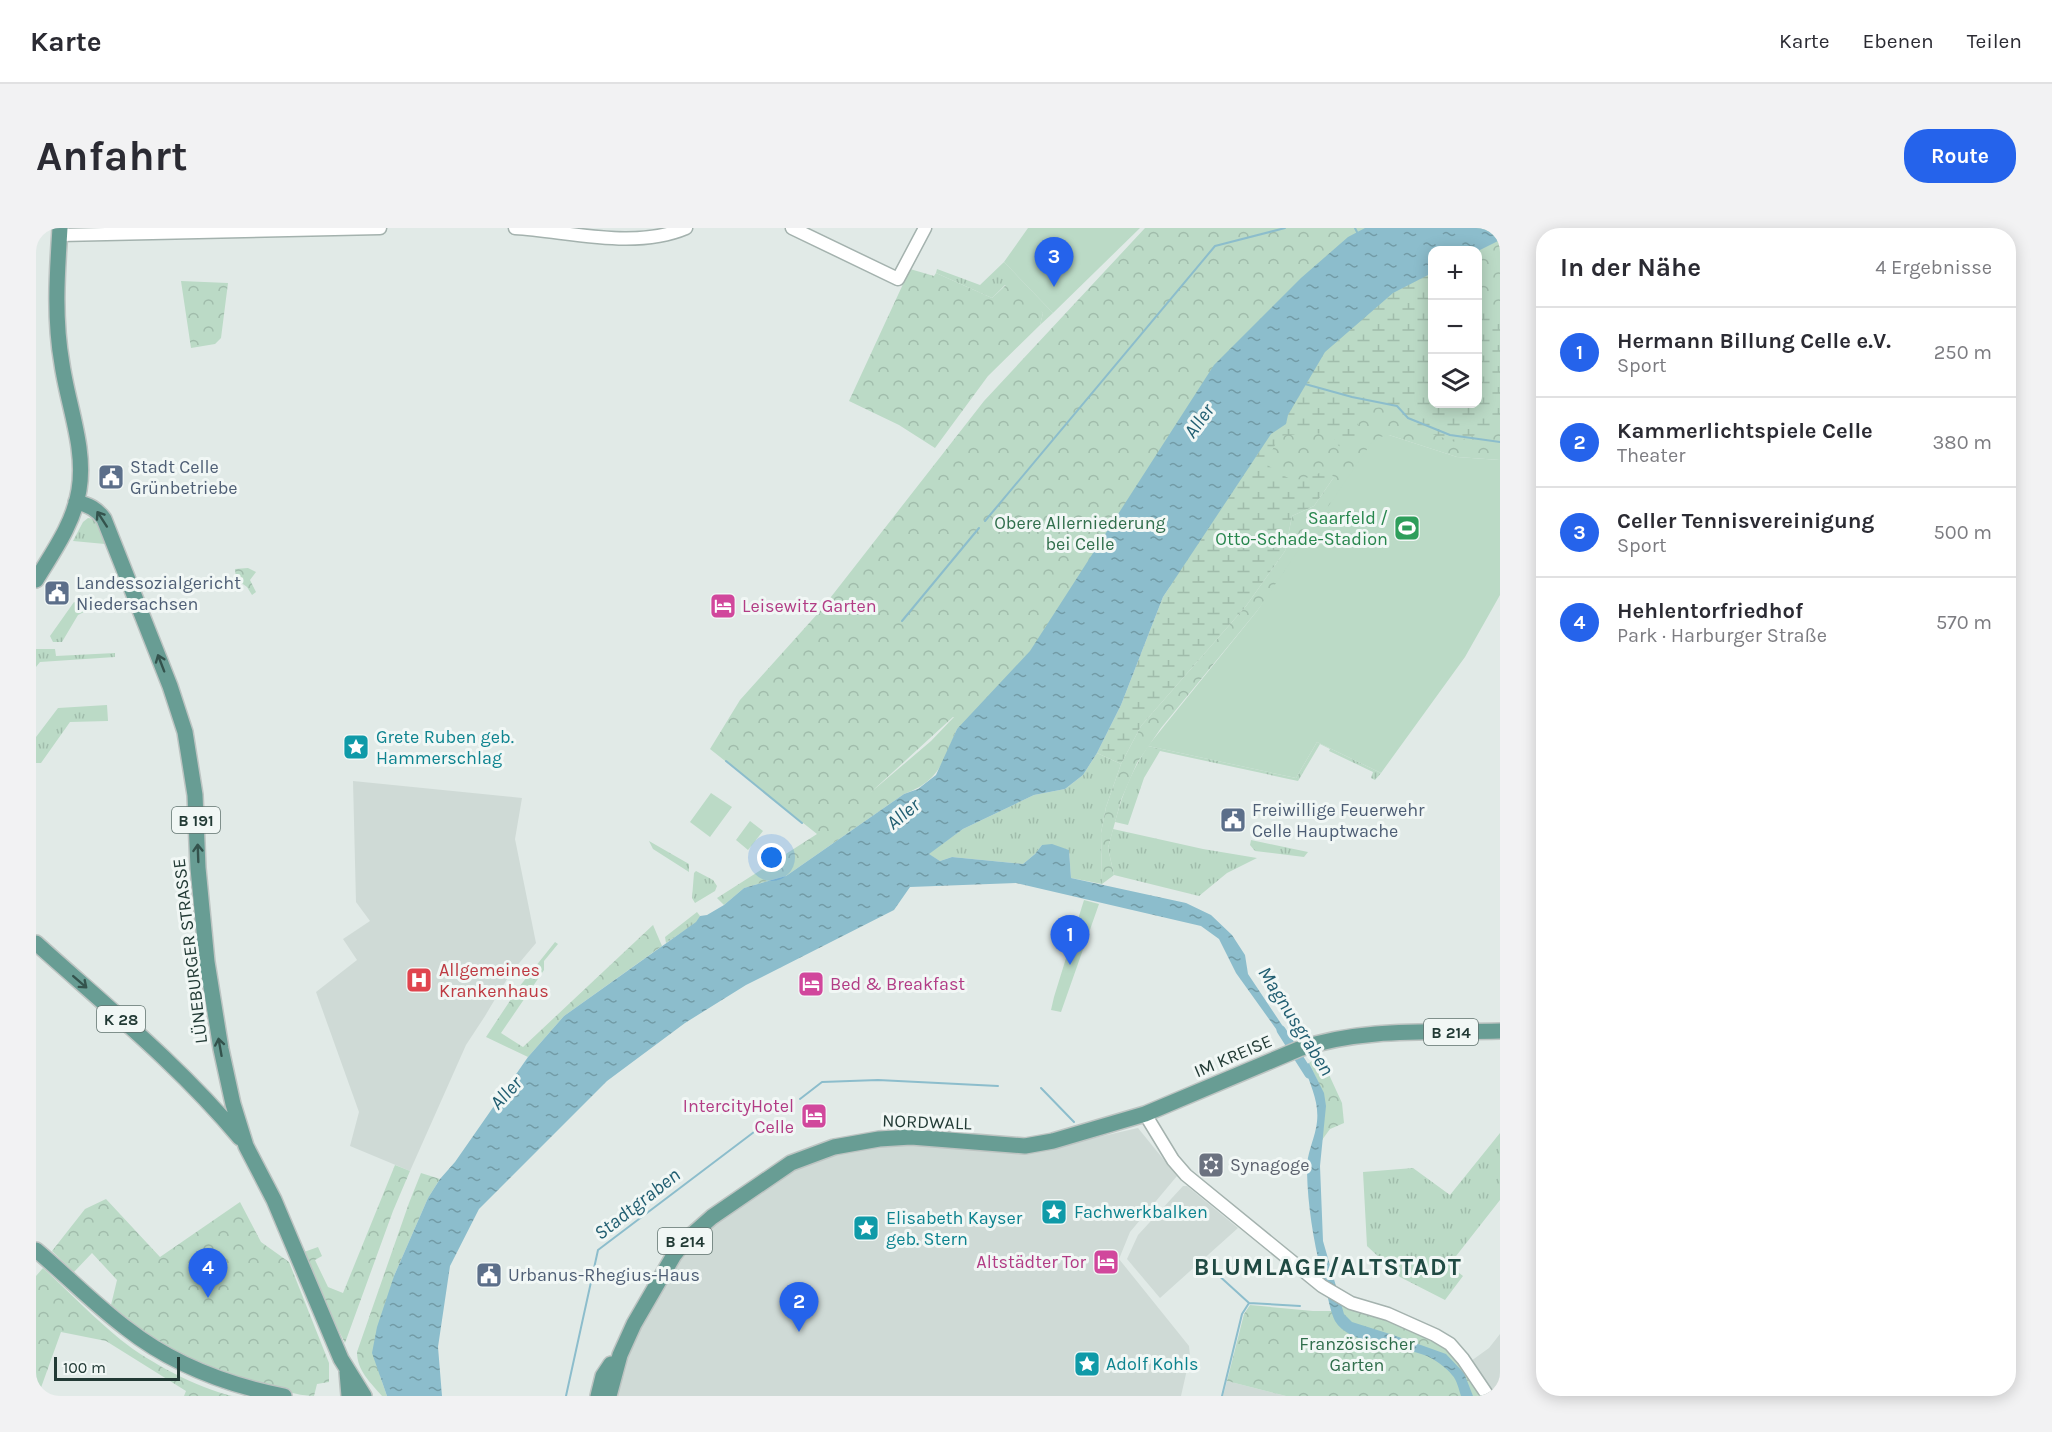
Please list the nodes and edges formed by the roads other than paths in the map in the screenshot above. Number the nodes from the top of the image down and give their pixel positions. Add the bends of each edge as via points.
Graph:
1 (380, 228) edge
2 (515, 228) edge
3 (686, 228) edge
4 (792, 228) edge
5 (925, 228) edge
6 (60, 231) edge
7 (76, 502) junction
8 (36, 580) edge
9 (36, 944) edge
10 (1500, 1031) edge
11 (226, 1077) junction
12 (203, 1097) junction
13 (1145, 1114) junction
14 (246, 1146) junction
15 (36, 1250) edge
16 (620, 1355) junction
17 (346, 1366) junction
18 (284, 1396) edge
19 (349, 1396) edge
20 (364, 1396) edge
21 (598, 1396) edge
22 (609, 1396) edge
23 (1488, 1396) edge

1 - 6 street
2 - 3 street via 620,238
4 - 5 street via 898,279
6 - 7 main road via 57,312 63,371 80,454
7 - 8 main road via 61,538
11 -> 7 main road, LÜNEBURGER STRASSE / B 191 via 207,962 195,795 185,732 104,519 92,507
9 -> 12 main road, K 28
10 - 13 main road, IM KREISE / B 214 via 1338,1038 1295,1051
11 - 12 main road via 221,1092
11 - 14 main road, LÜNEBURGER STRASSE / B 191
12 - 14 main road
13 - 16 main road, NORDWALL / B 214 via 1053,1142 1025,1146 879,1138 834,1147 791,1163 712,1217 686,1240 666,1267
13 - 23 street via 1186,1175 1306,1275 1342,1298 1388,1314 1450,1344
14 - 17 main road, LÜNEBURGER STRASSE / B 191 via 274,1200
15 - 18 main road via 127,1330 166,1355 226,1382
16 - 21 main road, NORDWALL / B 214 via 603,1376
16 - 22 main road, NORDWALL / B 214
17 - 19 main road, LÜNEBURGER STRASSE / B 191
17 - 20 main road, LÜNEBURGER STRASSE / B 191

